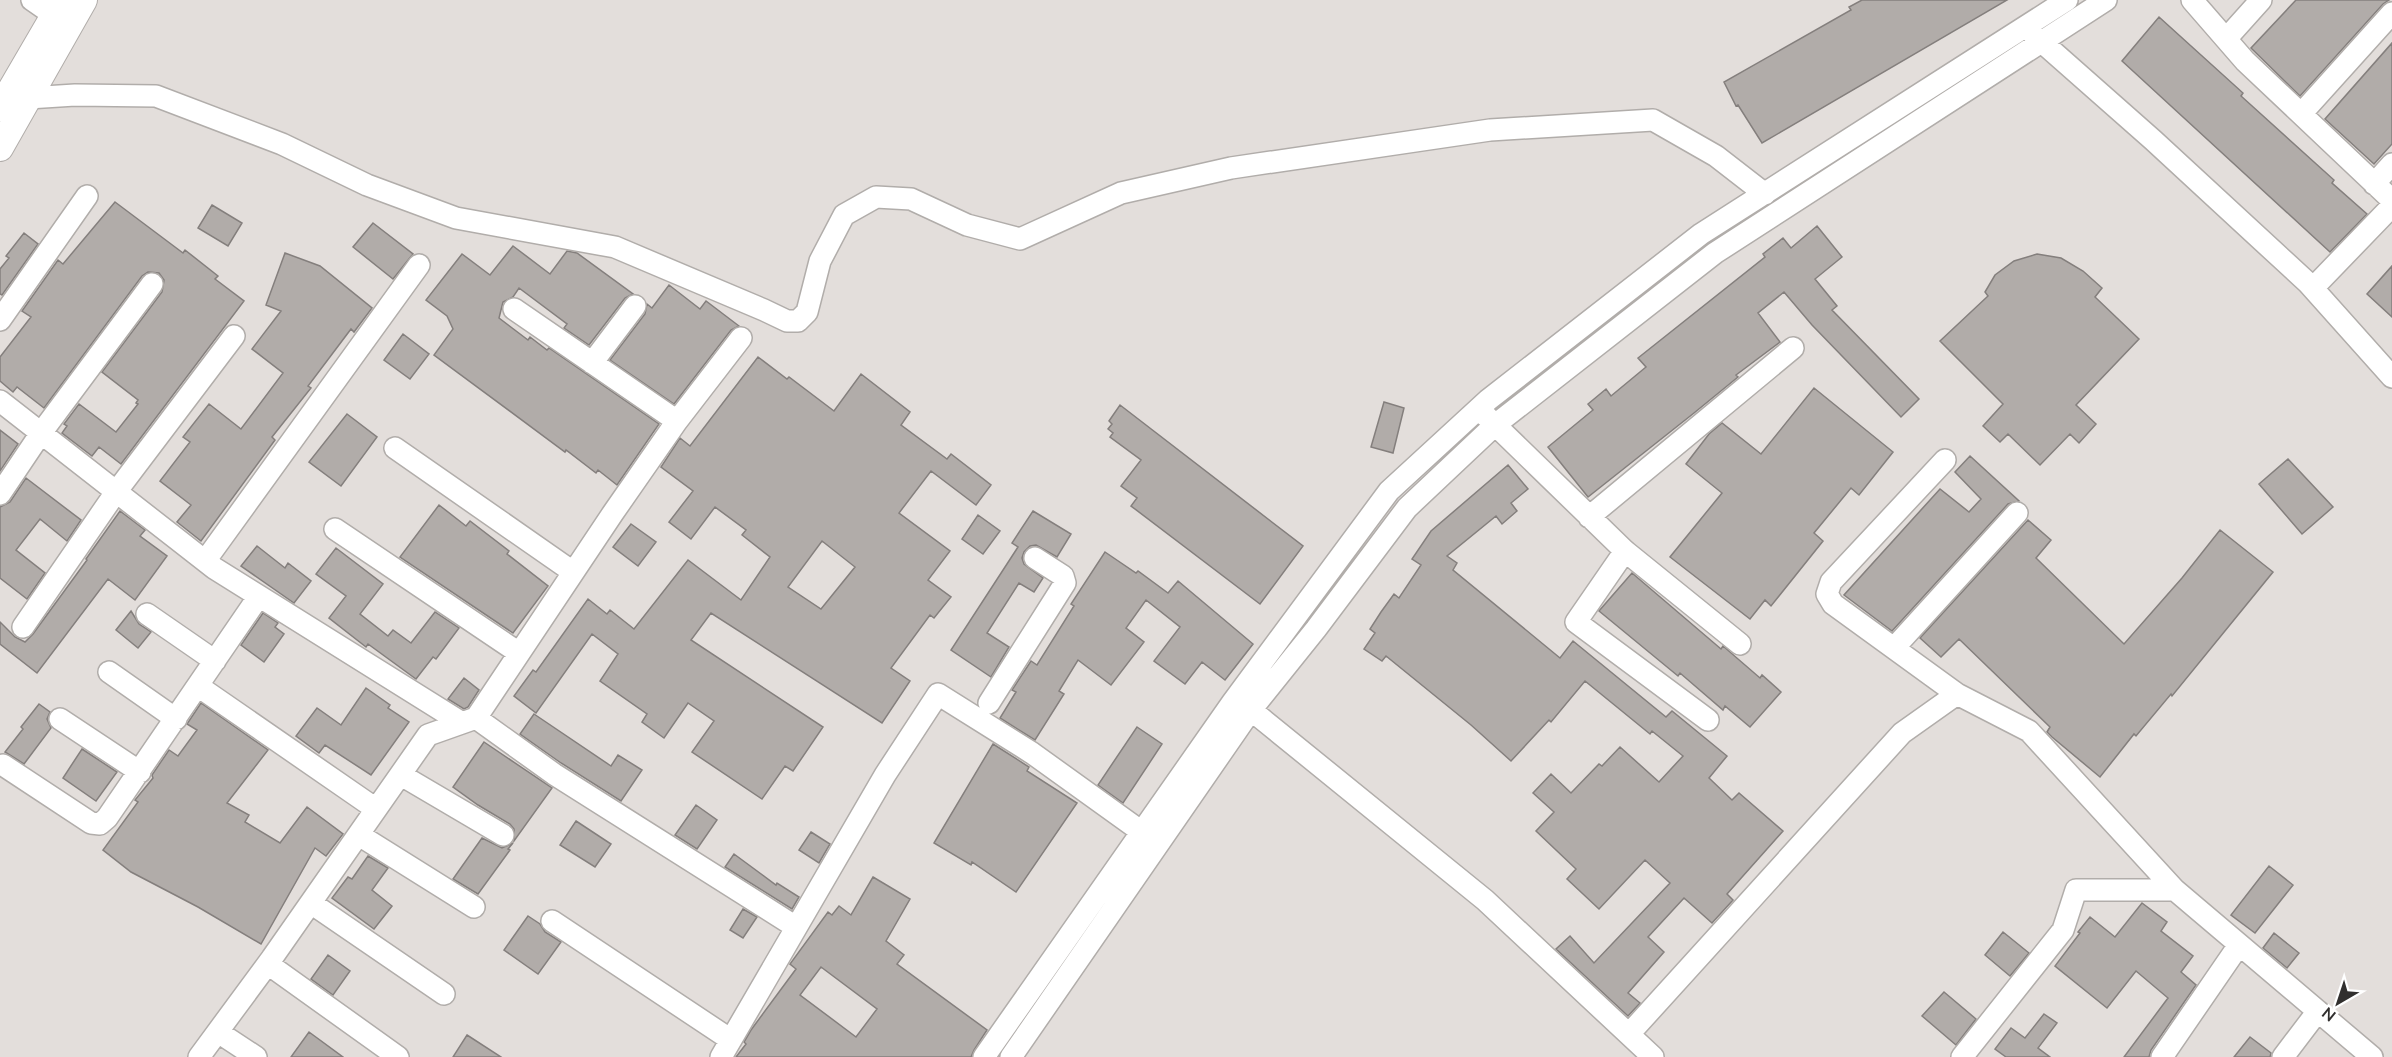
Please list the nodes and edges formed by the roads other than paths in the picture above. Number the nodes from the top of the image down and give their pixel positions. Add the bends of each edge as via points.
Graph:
1 (32, 0) edge
2 (84, 0) edge
3 (2067, 0) edge
4 (2106, 0) edge
5 (2192, 0) edge
6 (2261, 0) edge
7 (2392, 13) edge
8 (61, 14) edge
9 (2026, 27) junction
10 (2226, 39) junction
11 (2042, 43) junction
12 (12, 99) edge
13 (2301, 114) junction
14 (0, 148) edge
15 (2392, 164) edge
16 (2374, 184) junction
17 (1765, 194) junction
18 (87, 196) dead end
19 (2392, 200) edge
20 (2392, 206) edge
21 (419, 265) dead end
22 (152, 284) dead end
23 (2313, 288) junction
24 (635, 306) dead end
25 (514, 309) dead end
26 (0, 320) edge
27 (234, 336) dead end
28 (741, 338) dead end
29 (1793, 348) dead end
30 (592, 363) junction
31 (2392, 377) edge
32 (0, 401) edge
33 (1479, 408) junction
34 (677, 421) junction
35 (1495, 425) junction
36 (41, 433) junction
37 (395, 448) dead end
38 (1945, 460) dead end
39 (116, 492) junction
40 (0, 494) edge
41 (2017, 513) dead end
42 (1589, 517) junction
43 (335, 529) dead end
44 (1625, 551) junction
45 (1035, 558) dead end
46 (205, 561) junction
47 (573, 572) junction
48 (259, 596) junction
49 (147, 614) dead end
50 (23, 627) dead end
51 (1740, 644) dead end
52 (1894, 648) junction
53 (519, 653) junction
54 (215, 661) junction
55 (109, 672) dead end
56 (198, 687) junction
57 (1957, 694) junction
58 (1251, 710) junction
59 (984, 712) junction
60 (60, 718) dead end
61 (176, 719) junction
62 (470, 720) junction
63 (1708, 720) dead end
64 (3, 765) dead end
65 (140, 772) junction
66 (400, 774) junction
67 (376, 809) junction
68 (1141, 832) junction
69 (358, 835) junction
70 (503, 835) dead end
71 (1158, 844) junction
72 (2175, 890) junction
73 (311, 903) junction
74 (474, 907) dead end
75 (552, 921) dead end
76 (796, 927) junction
77 (2240, 945) junction
78 (268, 964) junction
79 (444, 994) dead end
80 (2318, 1011) junction
81 (218, 1032) junction
82 (1629, 1034) junction
83 (726, 1049) edge
84 (199, 1057) edge
85 (256, 1057) edge
86 (398, 1057) edge
87 (984, 1057) edge
88 (1011, 1057) edge
89 (1653, 1057) edge
90 (1962, 1057) edge
91 (2162, 1057) edge
92 (2283, 1057) edge
93 (2372, 1057) edge

1 - 8 street
2 - 8 main road
3 - 9 street
4 - 11 street
5 - 10 street
6 - 10 street
7 - 13 street
8 - 12 main road
9 - 11 street
9 - 17 street
10 - 13 street
11 - 23 street
11 - 35 street via 1715,253
12 - 14 main road
12 - 17 street via 156,96 282,144 368,185 456,218 615,247 787,321 798,321 807,312 820,261 844,215 876,197 910,199 967,225 1020,239 1121,194 1231,168 1490,130 1653,120 1716,156
13 - 16 street
15 - 16 street
16 - 19 street
17 - 33 street via 1701,234
18 - 26 street
20 - 23 street
21 - 46 street
22 - 36 street
23 - 31 street
24 - 30 street
25 - 30 street
27 - 39 street
28 - 34 street
29 - 42 street
30 - 34 street
32 - 36 street
33 - 35 street
33 - 68 street via 1389,491
34 - 47 street
35 - 42 street
35 - 58 street via 1407,508
36 - 39 street
36 - 40 street
37 - 47 street
38 - 52 street via 1831,582 1827,594 1833,604
39 - 46 street
39 - 50 street
41 - 52 street
42 - 44 street
43 - 53 street
44 - 51 street
44 - 63 street via 1576,622
45 - 59 street via 1063,576 1065,583
46 - 48 street
47 - 53 street
48 - 54 street
48 - 62 street
49 - 54 street
52 - 57 street
53 - 62 street
54 - 56 street
55 - 61 street
56 - 61 street
56 - 67 street
57 - 72 street via 2029,730
57 - 82 street via 1902,733
58 - 71 street
58 - 82 street via 1485,900
59 - 68 street via 1032,753
59 - 76 street via 938,694
60 - 65 street
61 - 65 street
62 - 66 street via 428,735
62 - 76 street
64 - 65 street via 91,823 100,824
66 - 67 street
66 - 70 street
67 - 69 street
68 - 71 street
68 - 87 street
69 - 73 street
69 - 74 street
71 - 88 street
72 - 77 street
72 - 90 street via 2076,890 2063,930
73 - 78 street
73 - 79 street
75 - 83 street
76 - 83 street
77 - 80 street
77 - 91 street
78 - 81 street
78 - 86 street
80 - 92 street
80 - 93 street
81 - 84 street
81 - 85 street
82 - 89 street

